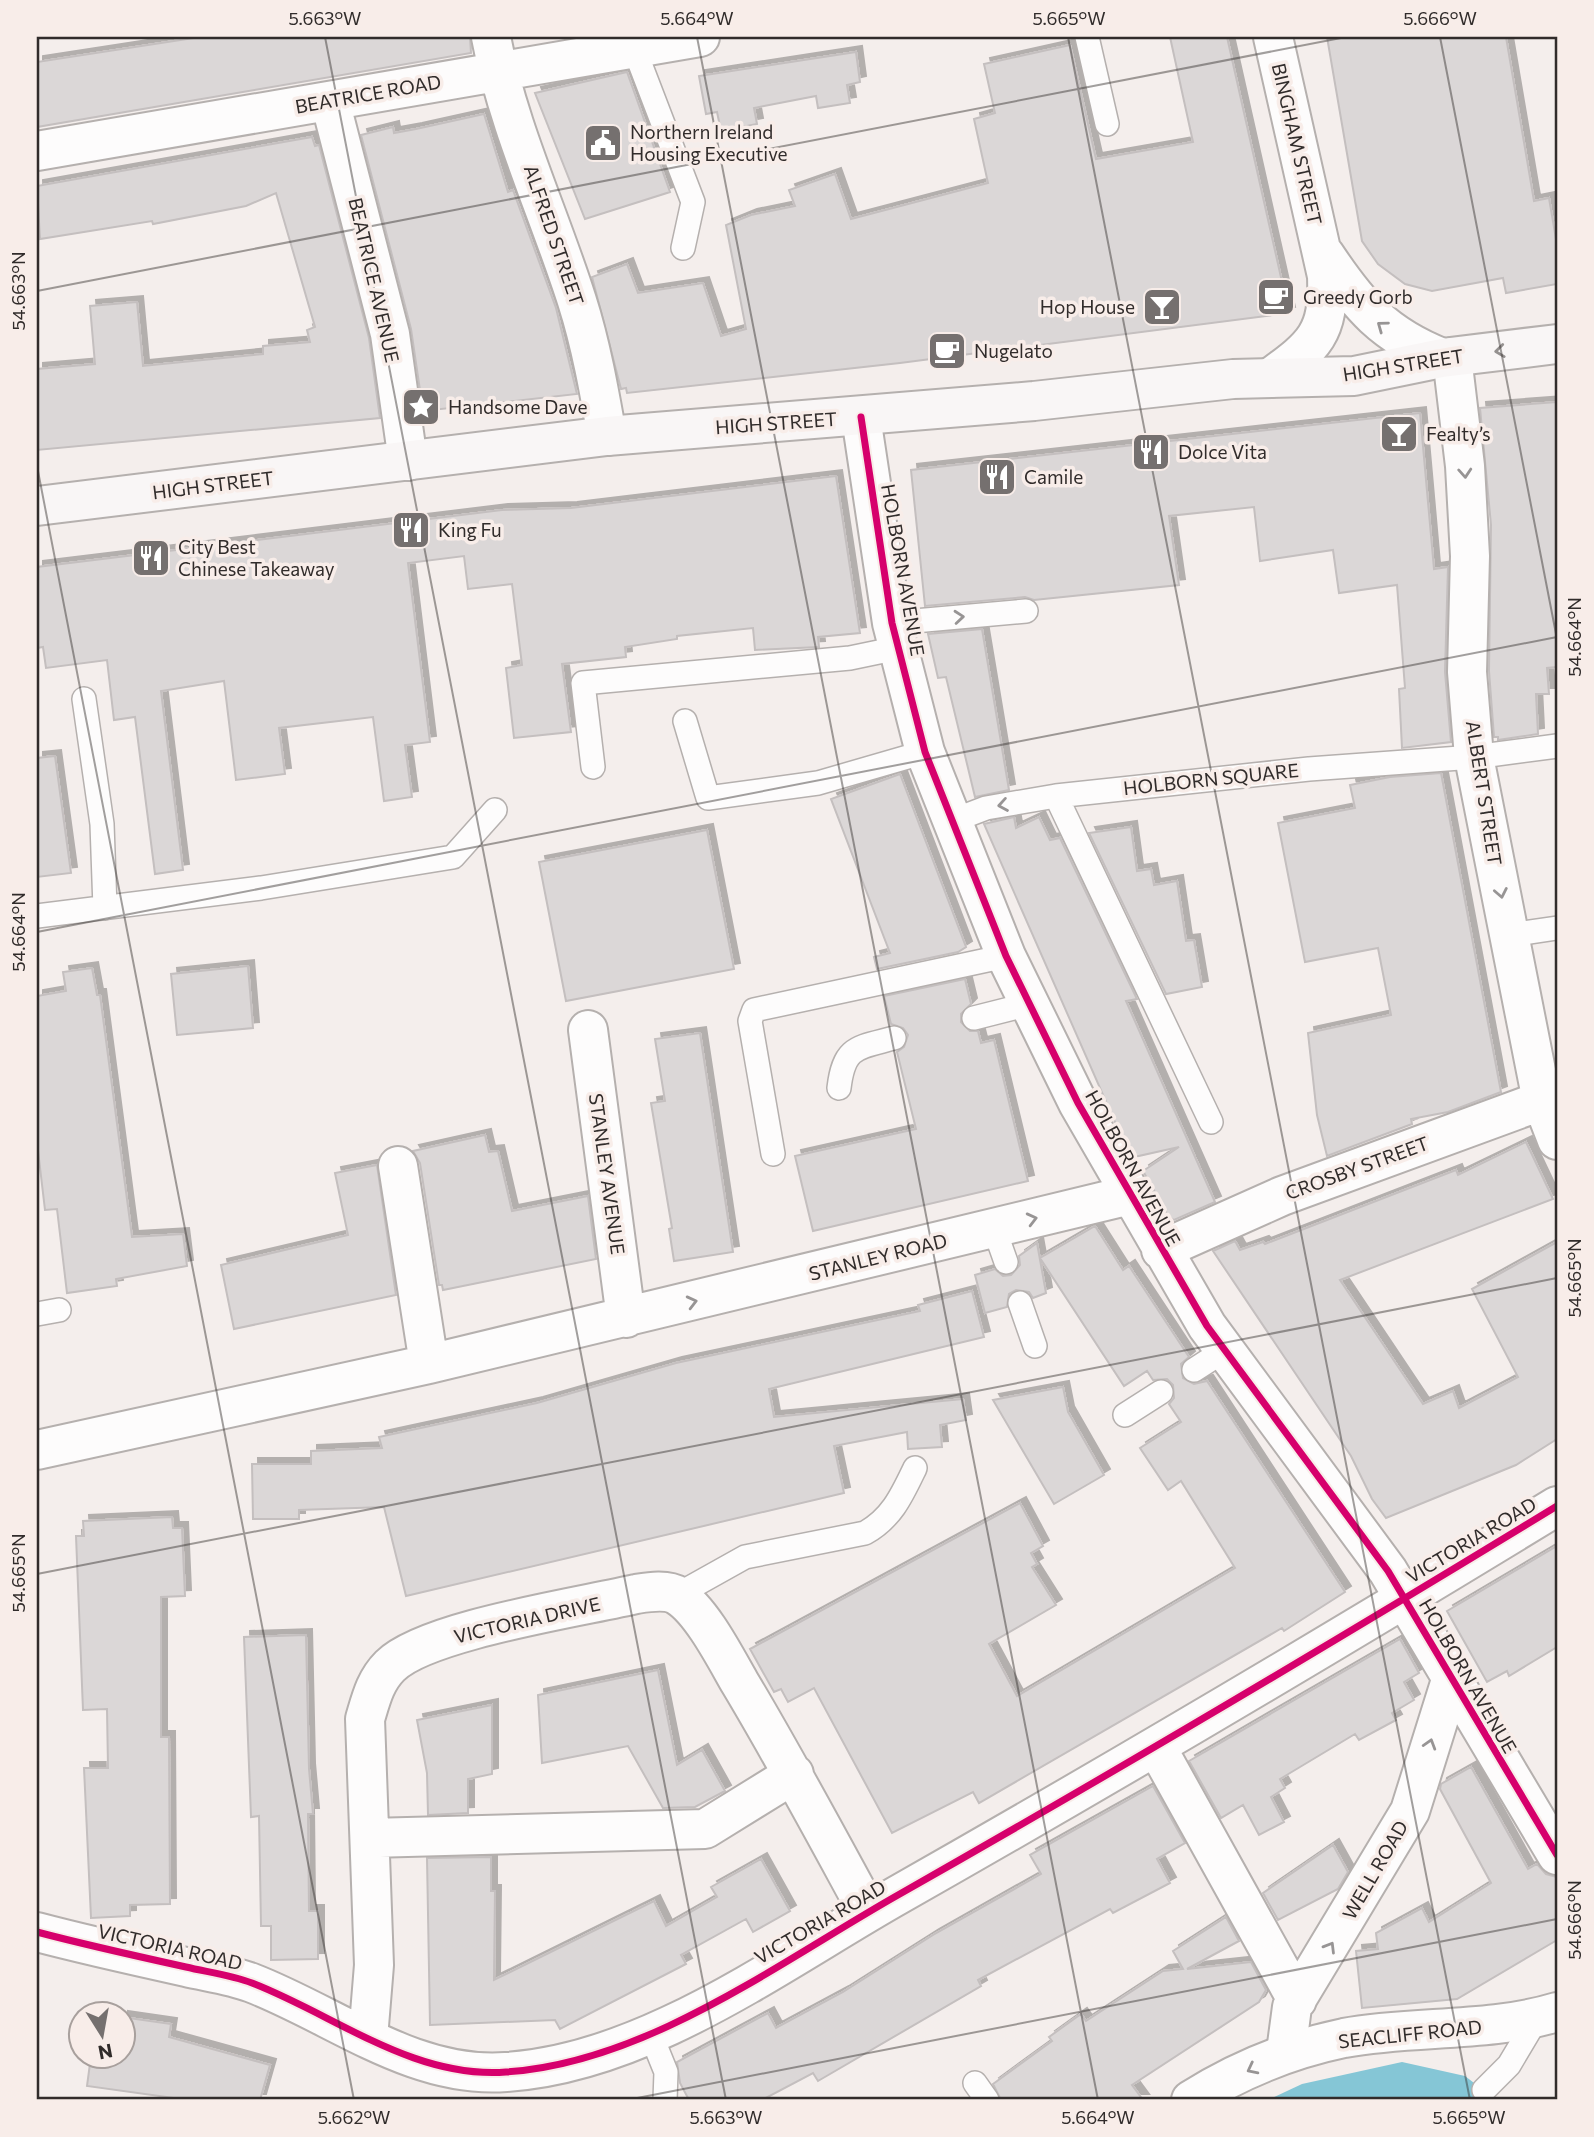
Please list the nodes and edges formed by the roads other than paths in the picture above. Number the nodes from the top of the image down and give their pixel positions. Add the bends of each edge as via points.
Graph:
1 (700, 37) edge
2 (1087, 37) edge
3 (1273, 37) edge
4 (634, 48) junction
5 (494, 54) edge
6 (330, 101) junction
7 (1107, 124) dead end
8 (37, 151) edge
9 (683, 248) dead end
10 (1322, 250) junction
11 (1557, 344) edge
12 (1447, 357) junction
13 (1270, 378) junction
14 (861, 417) junction
15 (607, 436) junction
16 (408, 461) junction
17 (37, 506) edge
18 (1027, 611) dead end
19 (895, 635) junction
20 (84, 699) dead end
21 (685, 721) dead end
22 (1557, 746) edge
23 (925, 752) junction
24 (1474, 757) junction
25 (593, 767) dead end
26 (1056, 796) junction
27 (495, 810) dead end
28 (952, 821) junction
29 (105, 908) junction
30 (37, 916) edge
31 (1557, 928) edge
32 (1510, 935) junction
33 (1006, 956) junction
34 (1029, 1004) junction
35 (974, 1018) dead end
36 (588, 1030) dead end
37 (894, 1038) dead end
38 (839, 1088) dead end
39 (1550, 1098) edge
40 (1211, 1122) dead end
41 (1557, 1140) edge
42 (773, 1154) dead end
43 (398, 1166) dead end
44 (1130, 1195) junction
45 (1161, 1250) junction
46 (1020, 1303) dead end
47 (626, 1318) junction
48 (1035, 1346) dead end
49 (429, 1364) junction
50 (1161, 1392) dead end
51 (1125, 1415) dead end
52 (37, 1450) edge
53 (915, 1468) dead end
54 (1557, 1506) edge
55 (677, 1595) junction
56 (1405, 1599) junction
57 (1451, 1680) junction
58 (1157, 1748) junction
59 (794, 1774) junction
60 (370, 1838) junction
61 (1557, 1855) edge
62 (868, 1912) junction
63 (37, 1932) edge
64 (1297, 2000) junction
65 (1547, 2015) edge
66 (651, 2035) junction
67 (368, 2038) junction
68 (1286, 2052) junction
69 (1484, 2090) dead end
70 (665, 2100) edge
71 (1191, 2100) edge

1 - 4 street, BEATRICE ROAD
2 - 7 lane
3 - 10 street, BINGHAM STREET
4 - 5 street, BEATRICE ROAD
4 - 9 lane via 693,201
5 - 6 street, BEATRICE ROAD
5 - 15 street, ALFRED STREET via 577,301 594,360
6 - 8 street, BEATRICE ROAD
6 - 16 street, BEATRICE AVENUE via 390,334
12 -> 10 street, BINGHAM STREET via 1409,345 1374,320
10 - 13 street, BINGHAM STREET via 1328,276 1324,323 1297,360
11 -> 12 main road, HIGH STREET
12 - 13 main road, HIGH STREET via 1354,376
12 -> 24 street, ALBERT STREET via 1465,466 1467,672
13 - 14 main road, HIGH STREET
14 - 15 main road, HIGH STREET
14 - 19 street, HOLBORN AVENUE
15 - 16 main road, HIGH STREET
16 - 17 main road, HIGH STREET
19 -> 18 lane
19 - 23 street, HOLBORN AVENUE
19 - 25 lane via 850,658 583,683
20 - 29 lane via 102,824
21 - 23 lane via 708,798 818,783
22 - 24 lane, HOLBORN SQUARE
23 - 28 street, HOLBORN AVENUE
24 - 26 lane, HOLBORN SQUARE via 1309,768
24 -> 32 street, ALBERT STREET
26 -> 28 lane, HOLBORN SQUARE via 986,808
26 - 40 lane
27 - 29 lane via 453,857
28 - 33 street, HOLBORN AVENUE
29 - 30 lane
31 - 32 lane
32 - 39 street, ALBERT STREET
33 - 34 street, HOLBORN AVENUE
33 - 42 lane via 754,1010 750,1021
34 - 35 lane
34 - 44 street, HOLBORN AVENUE
36 - 47 street, STANLEY AVENUE
37 - 38 lane via 854,1049 842,1064
39 - 41 street, ALBERT STREET
39 - 45 street, CROSBY STREET via 1282,1196
43 - 49 street
44 - 45 street, HOLBORN AVENUE
47 -> 44 street, STANLEY ROAD via 1000,1245
45 - 56 street, HOLBORN AVENUE via 1210,1360
46 - 48 lane
47 - 49 street, STANLEY ROAD
49 - 52 street, STANLEY ROAD
50 - 51 lane
53 - 55 lane via 882,1524 865,1533 746,1557
54 - 56 street, VICTORIA ROAD
55 - 59 street via 692,1608 726,1660
55 - 60 street, VICTORIA DRIVE via 636,1594 455,1635 391,1665 373,1689 365,1719
56 - 57 street, HOLBORN AVENUE
56 - 58 street, VICTORIA ROAD
57 - 61 street, HOLBORN AVENUE
64 -> 57 street, WELL ROAD via 1410,1811
58 - 62 street, VICTORIA ROAD
58 - 64 street
59 - 60 street via 705,1829
59 - 62 street
60 - 67 street, VICTORIA DRIVE via 374,1965
62 - 66 street, VICTORIA ROAD
63 - 67 street, VICTORIA ROAD via 250,1982
64 - 68 street, WELL ROAD
65 - 68 street, SEACLIFF ROAD via 1346,2038
65 - 69 lane
66 - 67 street, VICTORIA ROAD via 616,2050 505,2073 445,2069
66 - 70 lane via 666,2072
68 -> 71 street, SEACLIFF ROAD

